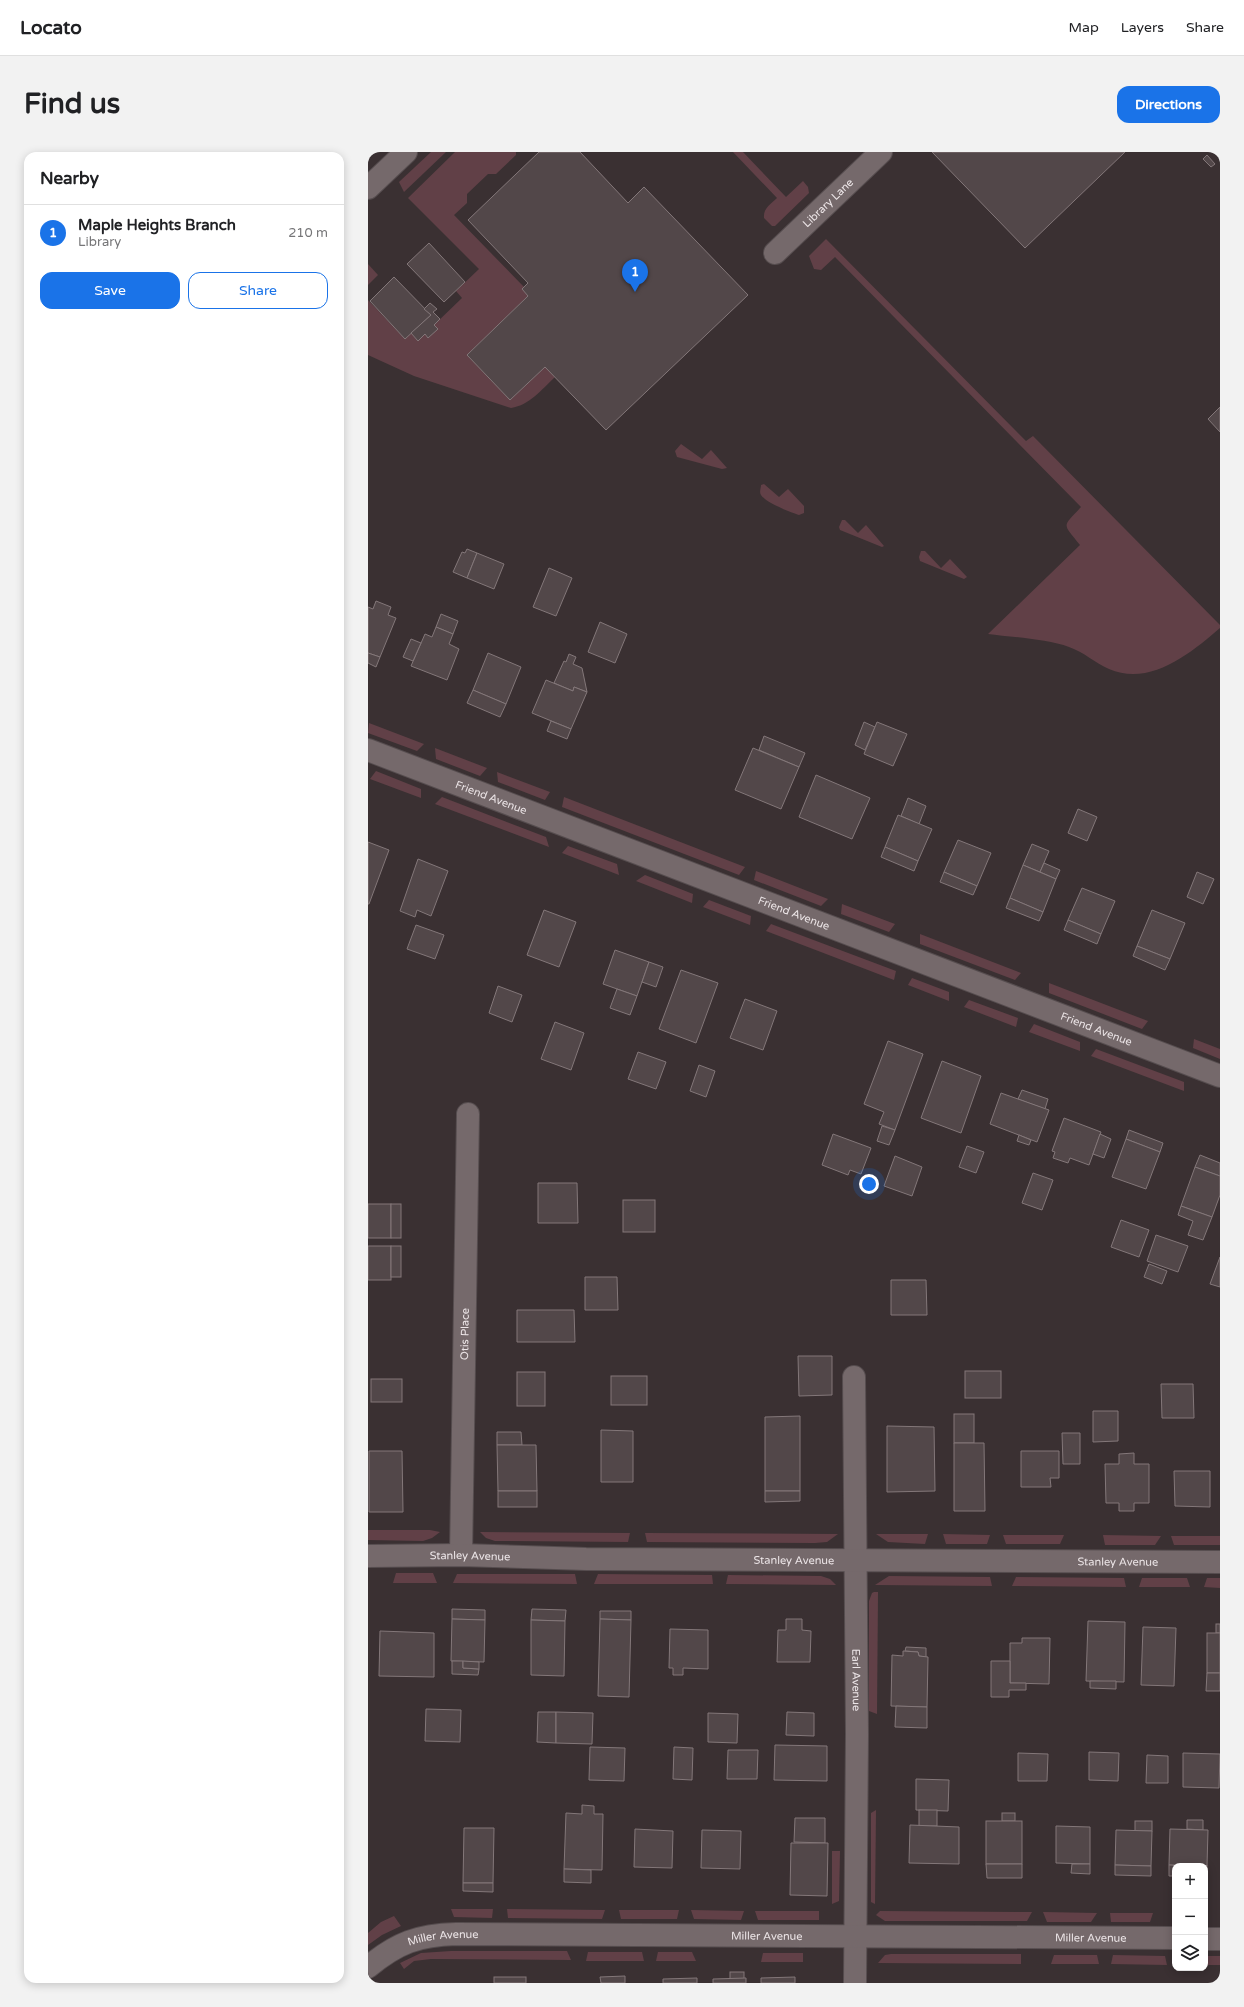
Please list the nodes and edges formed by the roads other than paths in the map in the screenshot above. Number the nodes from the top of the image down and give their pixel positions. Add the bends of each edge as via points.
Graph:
1 (406, 152) edge
2 (881, 152) edge
3 (368, 188) edge
4 (775, 253) dead end
5 (368, 750) edge
6 (1220, 1076) edge
7 (468, 1114) dead end
8 (854, 1377) dead end
9 (461, 1555) junction
10 (368, 1556) edge
11 (856, 1559) junction
12 (1220, 1562) edge
13 (855, 1936) junction
14 (1172, 1938) edge
15 (1208, 1938) edge
16 (1220, 1939) edge
17 (368, 1967) edge
18 (855, 1983) edge

1 - 3 street
2 - 4 street, Library Lane
5 - 6 street, Friend Avenue
7 - 9 street, Otis Place
8 - 11 street, Earl Avenue
9 - 10 street, Stanley Avenue
9 - 11 street, Stanley Avenue via 586,1559
11 - 12 street, Stanley Avenue
11 - 13 street, Earl Avenue
13 - 14 street, Miller Avenue
13 - 17 street, Miller Avenue via 437,1934 408,1941 385,1953
13 - 18 street, Earl Avenue
15 - 16 street

